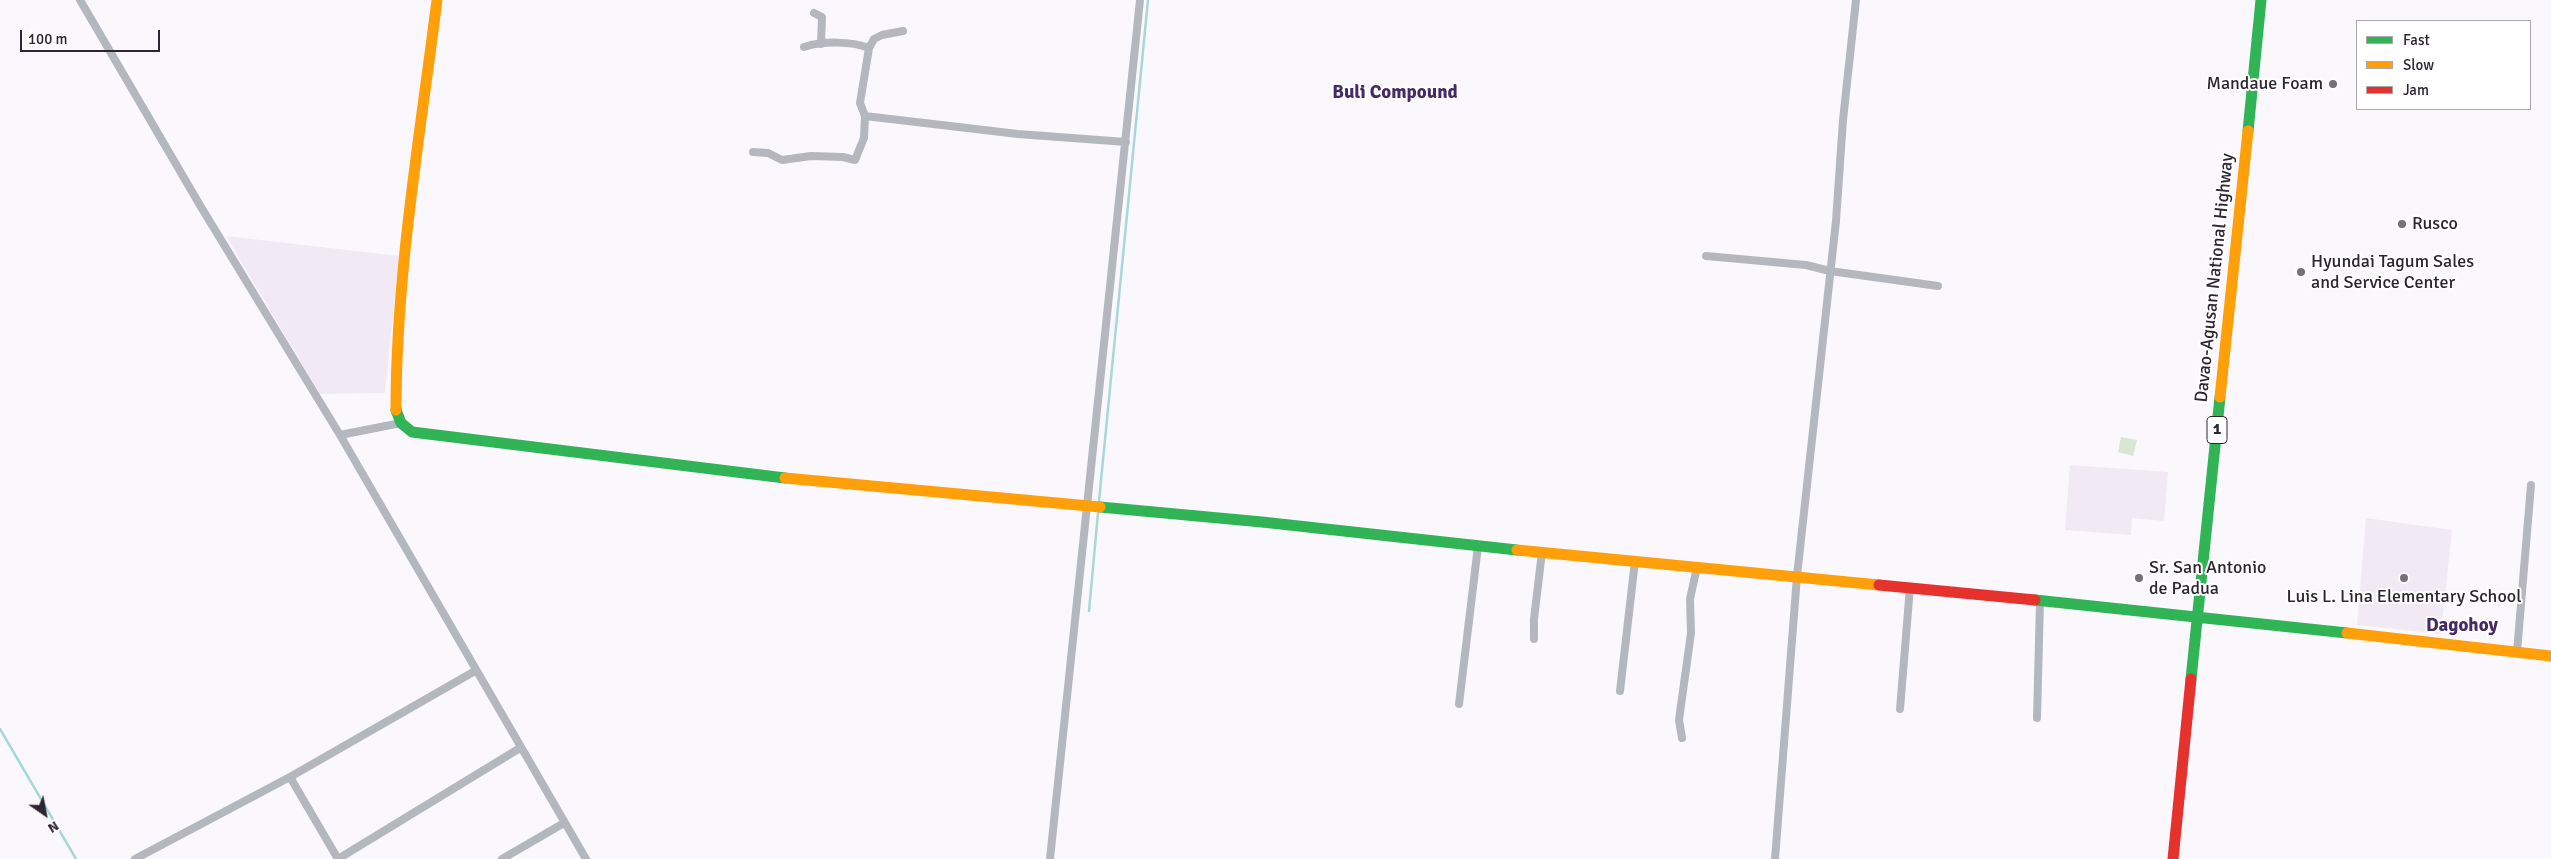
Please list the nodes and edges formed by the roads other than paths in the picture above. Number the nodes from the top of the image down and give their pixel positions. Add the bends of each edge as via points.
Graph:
1 (80, 0) edge
2 (437, 0) edge
3 (1140, 0) edge
4 (1856, 0) edge
5 (2261, 0) edge
6 (814, 13) dead end
7 (903, 31) dead end
8 (821, 44) junction
9 (804, 47) dead end
10 (869, 48) junction
11 (865, 116) junction
12 (1126, 142) junction
13 (753, 152) dead end
14 (1706, 256) dead end
15 (1830, 271) junction
16 (1938, 286) dead end
17 (401, 423) junction
18 (340, 435) junction
19 (2531, 485) dead end
20 (1088, 506) junction
21 (1478, 546) junction
22 (1542, 552) junction
23 (1635, 561) junction
24 (1697, 567) junction
25 (1796, 576) junction
26 (1910, 587) junction
27 (2040, 602) junction
28 (2198, 616) junction
29 (1534, 639) dead end
30 (2517, 652) junction
31 (2551, 656) edge
32 (475, 671) junction
33 (1620, 691) dead end
34 (1459, 704) dead end
35 (1900, 709) dead end
36 (2037, 718) dead end
37 (1682, 738) dead end
38 (520, 748) junction
39 (290, 777) junction
40 (564, 823) junction
41 (135, 859) edge
42 (338, 859) edge
43 (502, 859) edge
44 (586, 859) edge
45 (1050, 859) edge
46 (1775, 859) edge
47 (2173, 859) edge

1 - 18 street
2 - 17 main road via 403,288 396,372 396,412
3 - 12 street
4 - 15 street
5 - 28 main road, Davao-Agusan National Highway / 1
6 - 8 street via 822,17
7 - 10 street via 882,34
8 - 9 street
8 - 10 street via 858,44
10 - 11 street via 860,103
11 - 12 street via 1018,134
11 - 13 street via 864,138 855,160 811,156 782,160 768,153
12 - 20 street
14 - 15 street via 1806,265
15 - 16 street
15 - 25 street
17 - 18 street
17 - 20 main road via 412,432 805,481
18 - 32 street
19 - 30 street
20 - 21 main road
20 - 45 street
21 - 22 main road
21 - 34 street
22 - 23 main road
22 - 29 street
23 - 24 main road
23 - 33 street
24 - 25 main road
24 - 37 street via 1690,599 1692,633 1678,720
25 - 26 main road
25 - 46 street
26 - 27 main road
26 - 35 street
27 - 28 main road
27 - 36 street
28 - 30 main road
28 - 47 main road, Davao-Agusan National Highway / 1
30 - 31 main road
32 - 38 street
32 - 39 street
38 - 40 street
38 - 42 street
39 - 41 street
39 - 42 street
40 - 43 street
40 - 44 street

